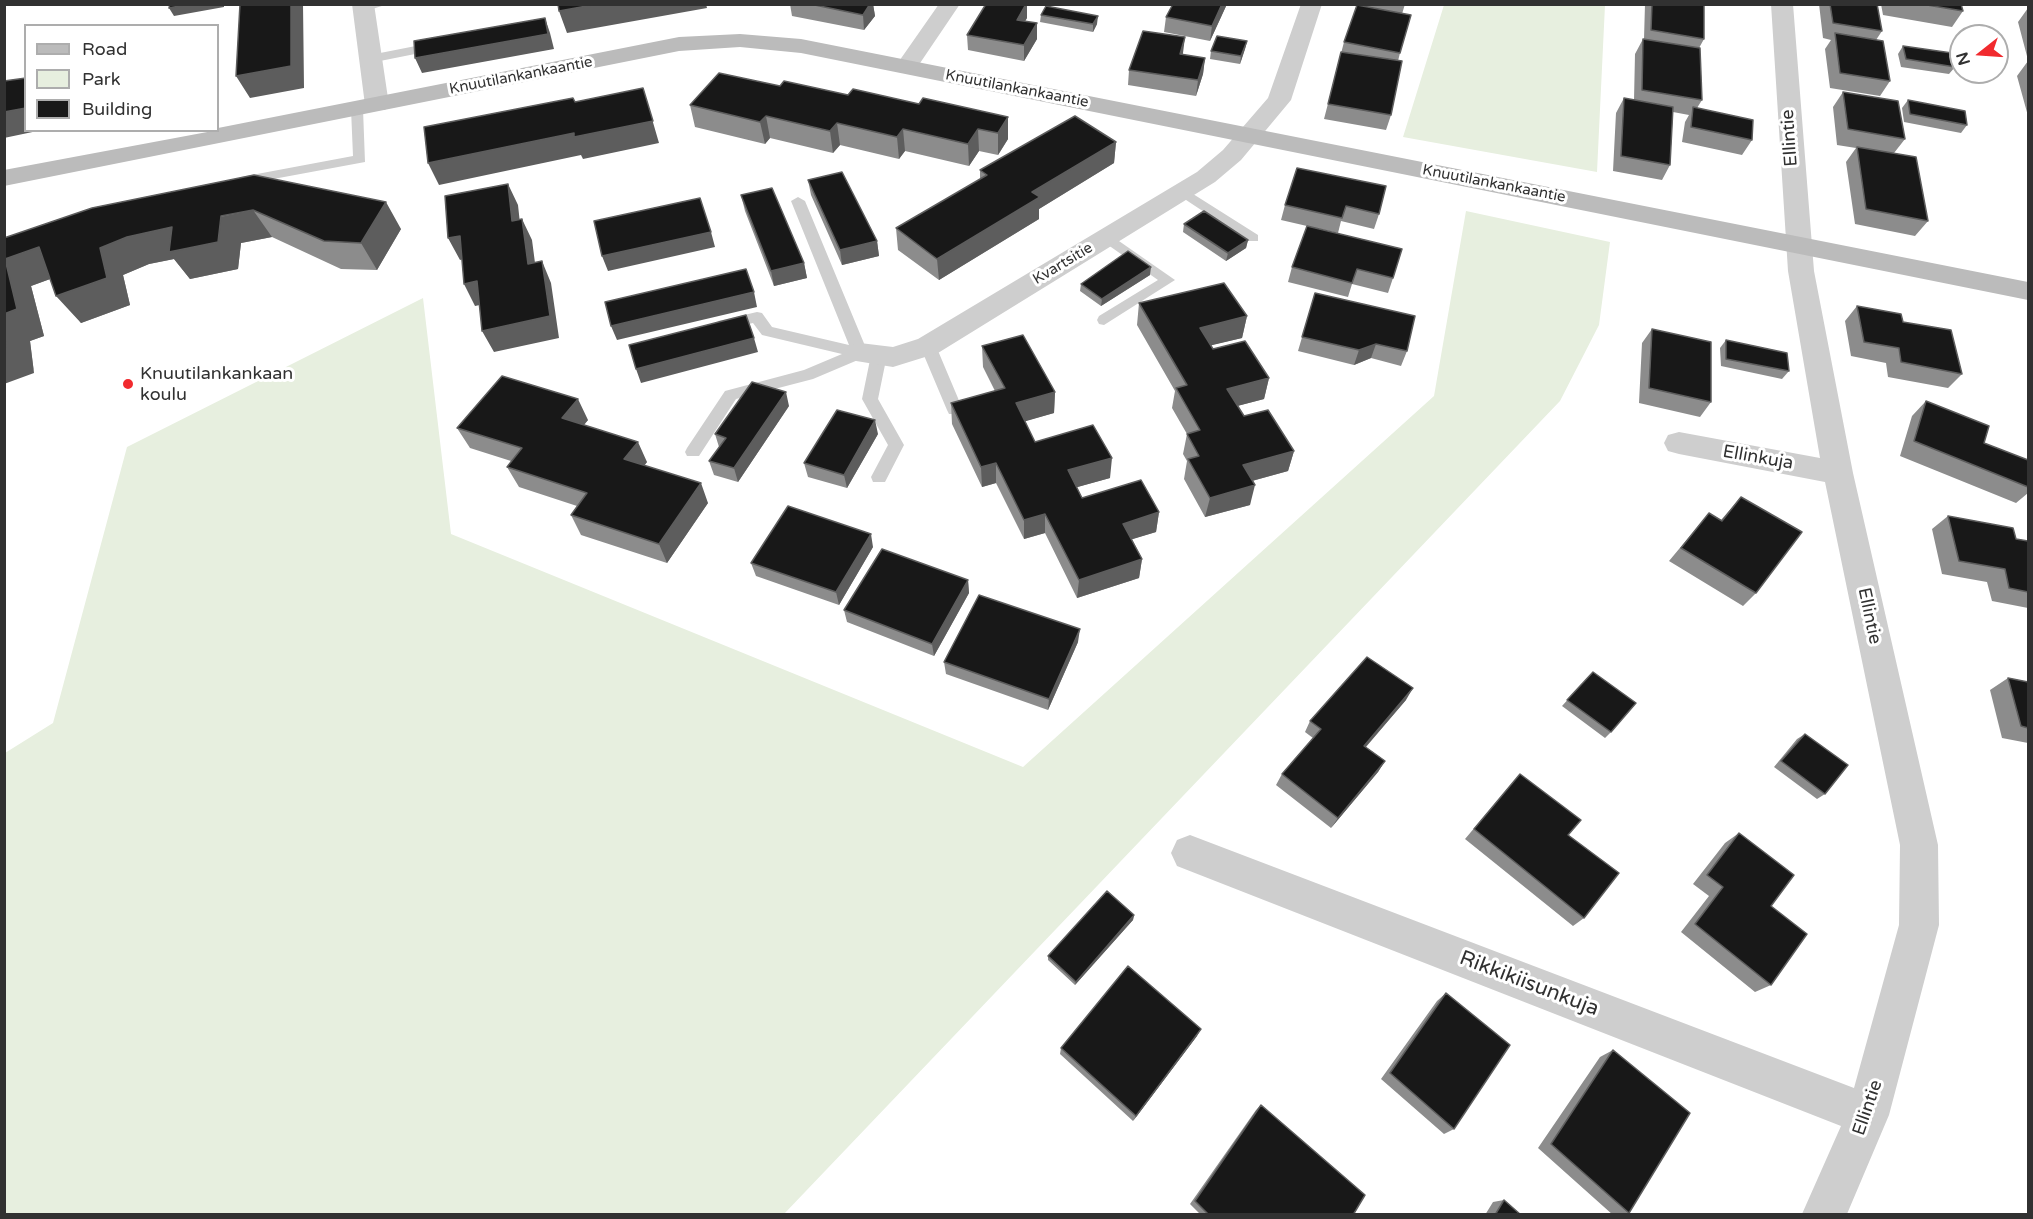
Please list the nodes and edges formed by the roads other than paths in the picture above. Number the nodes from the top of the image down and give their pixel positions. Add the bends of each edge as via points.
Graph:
1 (950, 4) edge
2 (1312, 4) edge
3 (1782, 4) edge
4 (370, 6) edge
5 (449, 44) edge
6 (370, 59) junction
7 (906, 67) junction
8 (367, 107) junction
9 (1248, 135) junction
10 (4, 178) edge
11 (231, 183) edge
12 (1182, 191) junction
13 (798, 201) dead end
14 (1106, 237) junction
15 (1253, 238) dead end
16 (1797, 244) junction
17 (2028, 291) edge
18 (1104, 320) dead end
19 (711, 328) edge
20 (928, 346) junction
21 (869, 354) junction
22 (955, 410) edge
23 (1679, 443) dead end
24 (693, 452) dead end
25 (1838, 473) junction
26 (879, 477) dead end
27 (1190, 853) dead end
28 (1868, 1115) junction
29 (1824, 1215) edge

1 - 7 street
2 - 9 street, Kvartsitie via 1279,100
3 - 16 street, Ellintie
4 - 6 street
5 - 6 lane
6 - 8 street
7 - 8 street, Knuutilankankaantie via 801,46 716,39
7 - 9 street, Knuutilankankaantie
8 - 10 street, Knuutilankankaantie
8 - 11 lane via 360,159
9 - 12 street, Kvartsitie via 1215,170
9 - 16 street, Knuutilankankaantie
12 - 14 street, Kvartsitie
12 - 15 lane
13 - 21 lane
14 - 18 lane via 1168,280
14 - 20 street, Kvartsitie
16 - 17 street, Knuutilankankaantie
16 - 25 street, Ellintie
19 - 21 lane via 757,317 768,331
20 - 21 street, Kvartsitie via 893,357
20 - 22 lane
21 - 24 lane via 731,395
21 - 26 lane via 870,399 896,445
23 - 25 street, Ellinkuja
25 - 28 street, Ellintie via 1919,845 1919,925
27 - 28 street, Rikkikiisunkuja
28 - 29 street, Ellintie

